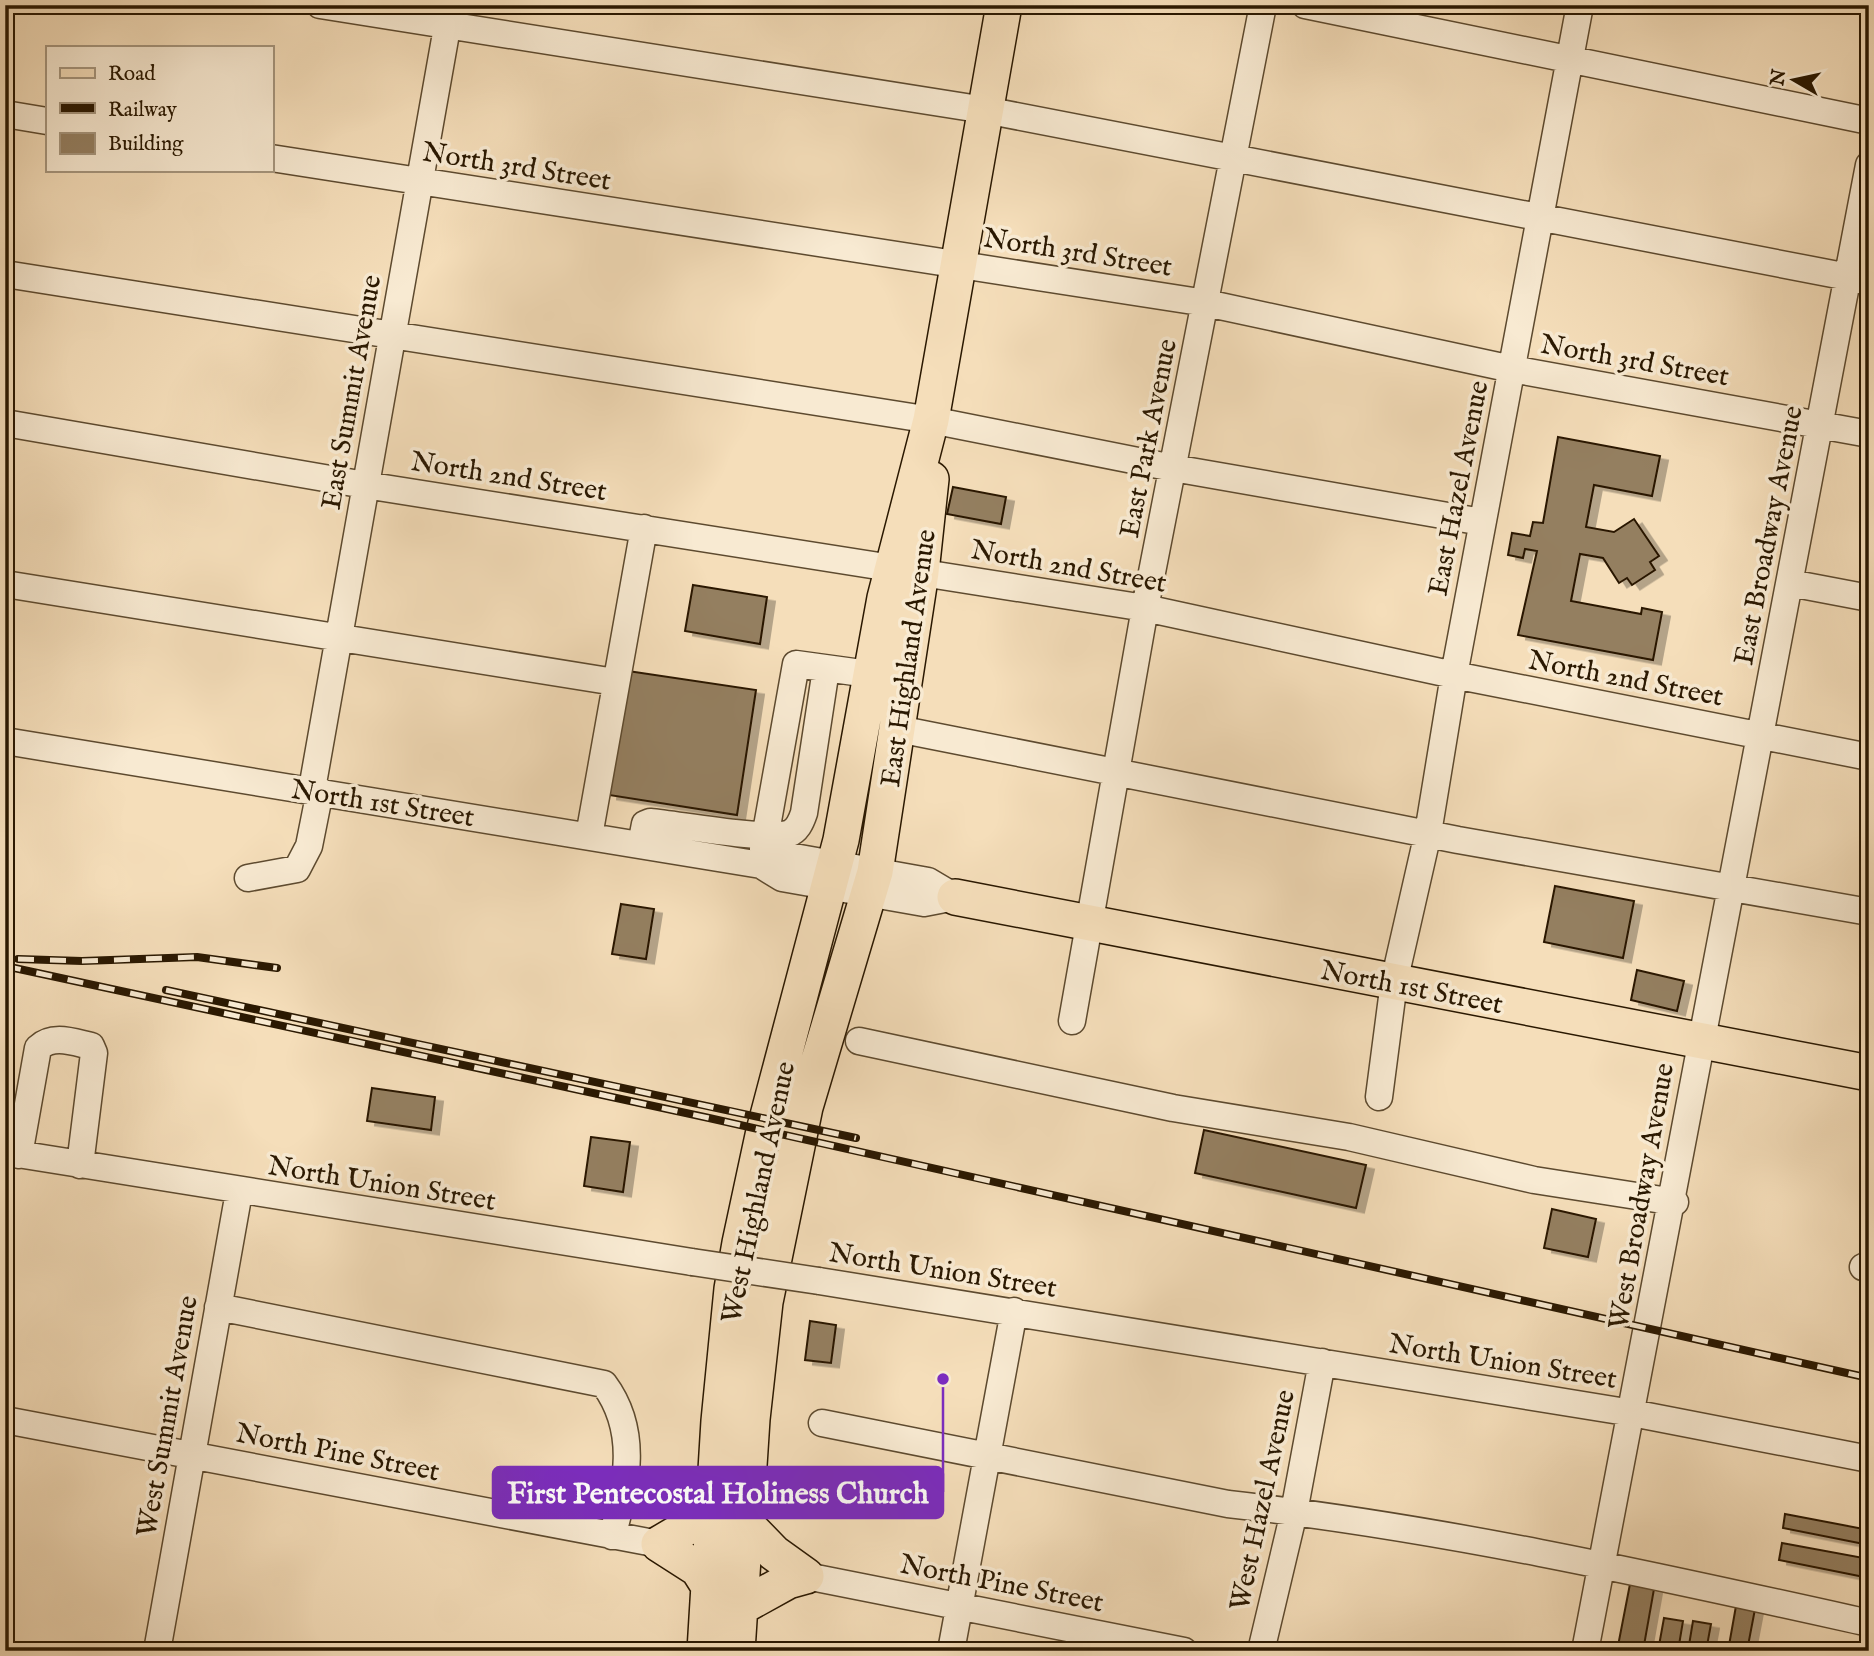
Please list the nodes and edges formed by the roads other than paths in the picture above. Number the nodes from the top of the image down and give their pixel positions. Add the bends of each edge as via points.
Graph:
1 (320, 5) edge
2 (1004, 5) edge
3 (1263, 5) edge
4 (1305, 5) edge
5 (1580, 5) edge
6 (449, 16) edge
7 (1570, 59) junction
8 (985, 110) junction
9 (5, 114) edge
10 (46, 121) edge
11 (1869, 121) edge
12 (1234, 157) junction
13 (273, 158) edge
14 (1869, 165) edge
15 (419, 182) junction
16 (1541, 216) junction
17 (956, 263) junction
18 (5, 274) edge
19 (1858, 279) edge
20 (1206, 303) junction
21 (391, 336) junction
22 (1512, 369) junction
23 (931, 420) junction
24 (5, 422) edge
25 (1821, 425) junction
26 (1869, 434) edge
27 (1173, 468) junction
28 (365, 485) junction
29 (1482, 522) junction
30 (644, 528) junction
31 (906, 569) junction
32 (1790, 583) junction
33 (5, 584) edge
34 (1869, 598) edge
35 (1145, 608) junction
36 (338, 638) junction
37 (869, 674) junction
38 (1454, 675) junction
39 (615, 682) junction
40 (898, 729) junction
41 (1759, 736) junction
42 (5, 741) edge
43 (1869, 757) edge
44 (1115, 772) junction
45 (316, 790) junction
46 (1428, 833) junction
47 (766, 834) junction
48 (589, 836) junction
49 (641, 845) junction
50 (761, 865) junction
51 (833, 876) junction
52 (248, 878) dead end
53 (872, 883) junction
54 (1732, 887) junction
55 (955, 897) joint
56 (1869, 912) edge
57 (1087, 924) junction
58 (1394, 982) junction
59 (1072, 1021) dead end
60 (859, 1041) dead end
61 (1700, 1041) junction
62 (1869, 1073) edge
63 (1379, 1097) dead end
64 (12, 1153) edge
65 (80, 1165) junction
66 (239, 1192) junction
67 (1675, 1202) junction
68 (218, 1307) junction
69 (1014, 1311) junction
70 (1322, 1362) junction
71 (1632, 1413) junction
72 (5, 1420) edge
73 (822, 1423) dead end
74 (190, 1454) junction
75 (987, 1456) junction
76 (1869, 1459) edge
77 (715, 1503) junction
78 (1294, 1512) junction
79 (746, 1524) junction
80 (612, 1536) junction
81 (659, 1544) junction
82 (1602, 1564) junction
83 (806, 1576) junction
84 (710, 1588) junction
85 (959, 1605) junction
86 (741, 1607) junction
87 (1869, 1623) edge
88 (158, 1651) edge
89 (705, 1651) edge
90 (737, 1651) edge
91 (951, 1651) edge
92 (1184, 1651) edge
93 (1261, 1651) edge
94 (1585, 1651) edge

1 - 6 street
2 - 8 main road, East Highland Avenue
3 - 12 street, East Park Avenue
4 - 7 street
5 - 7 street, East Hazel Avenue
6 - 8 street
6 - 15 street, East Summit Avenue
7 - 11 street
7 - 16 street, East Hazel Avenue
8 - 12 street
8 - 17 main road, East Highland Avenue
9 - 10 street
12 - 16 street
12 - 20 street, East Park Avenue
13 - 15 street, North 3rd Street
14 - 19 street, East Broadway Avenue
15 - 17 street, North 3rd Street
15 - 21 street, East Summit Avenue
16 - 19 street
16 - 22 street, East Hazel Avenue
17 - 20 street, North 3rd Street
17 - 23 main road, East Highland Avenue
18 - 21 street
19 - 25 street, East Broadway Avenue
20 - 22 street, North 3rd Street
20 - 27 street, East Park Avenue
21 - 23 street
21 - 28 street, East Summit Avenue
22 - 25 street, North 3rd Street
22 - 29 street, East Hazel Avenue
23 - 27 street
23 - 31 main road, East Highland Avenue via 931,492
24 - 28 street, North 2nd Street
25 - 26 street, North 3rd Street
25 - 32 street, East Broadway Avenue
27 - 29 street
27 - 35 street, East Park Avenue
28 - 30 street, North 2nd Street
28 - 36 street, East Summit Avenue
29 - 38 street, East Hazel Avenue
30 - 31 street, North 2nd Street
30 - 39 street
31 - 35 street, North 2nd Street
31 - 37 main road, East Highland Avenue
31 - 40 main road, East Highland Avenue
32 - 34 street
32 - 41 street, East Broadway Avenue
33 - 36 street
35 - 38 street, North 2nd Street
35 - 44 street, East Park Avenue
36 - 39 street
36 - 45 street, East Summit Avenue
37 - 47 street via 796,664
37 - 51 main road, East Highland Avenue
38 - 41 street, North 2nd Street
38 - 46 street, East Hazel Avenue
39 - 48 street
40 - 44 street
40 - 53 main road, East Highland Avenue
41 - 43 street, North 2nd Street
41 - 54 street, East Broadway Avenue
42 - 45 street, North 1st Street
44 - 46 street
44 - 57 street, East Park Avenue
45 - 48 street, North 1st Street
45 - 52 street, East Summit Avenue via 309,846 297,869
46 - 54 street
46 - 58 street, East Hazel Avenue
47 - 49 street via 650,822 645,824
47 - 50 street
48 - 49 street, North 1st Street
49 - 50 street, North 1st Street
50 - 51 street, North 1st Street via 783,855
51 - 53 street, North 1st Street
51 - 77 main road, West Highland Avenue via 740,1244 725,1342
53 - 55 street, North 1st Street via 924,904
53 - 79 main road, West Highland Avenue via 805,1107 775,1240 758,1356
54 - 56 street
54 - 61 street, East Broadway Avenue
55 - 57 main road, North 1st Street
57 - 58 main road, North 1st Street
57 - 59 street, East Park Avenue
58 - 61 main road, North 1st Street
58 - 63 street
60 - 67 street via 1173,1108 1349,1137 1534,1180
61 - 62 main road, North 1st Street
61 - 67 street, West Broadway Avenue
64 - 65 street, North Union Street
64 - 65 street via 38,1048 48,1041 65,1040 91,1046 94,1053
65 - 66 street, North Union Street
66 - 68 street, West Summit Avenue
66 - 69 street, North Union Street, bridge
67 - 71 street, West Broadway Avenue
68 - 74 street, West Summit Avenue
68 - 80 street via 604,1384 625,1427 628,1465
69 - 70 street, North Union Street
69 - 75 street
70 - 71 street, North Union Street
70 - 78 street, West Hazel Avenue
71 - 76 street, North Union Street
71 - 82 street, West Broadway Avenue
72 - 74 street, North Pine Street
73 - 75 street
74 - 80 street, North Pine Street
74 - 88 street, West Summit Avenue
75 - 78 street via 1228,1504
75 - 85 street
77 - 81 main road via 693,1524
77 - 84 main road, West Highland Avenue
78 - 82 street
78 - 93 street, West Hazel Avenue
79 - 83 main road via 774,1553
79 - 86 main road, West Highland Avenue
80 - 81 street, North Pine Street
81 - 84 main road via 698,1569
82 - 87 street
82 - 94 street, West Broadway Avenue
83 - 85 street, North Pine Street
83 - 86 main road
84 - 89 main road, West Highland Avenue
85 - 91 street
85 - 92 street, North Pine Street
86 - 90 main road, West Highland Avenue

